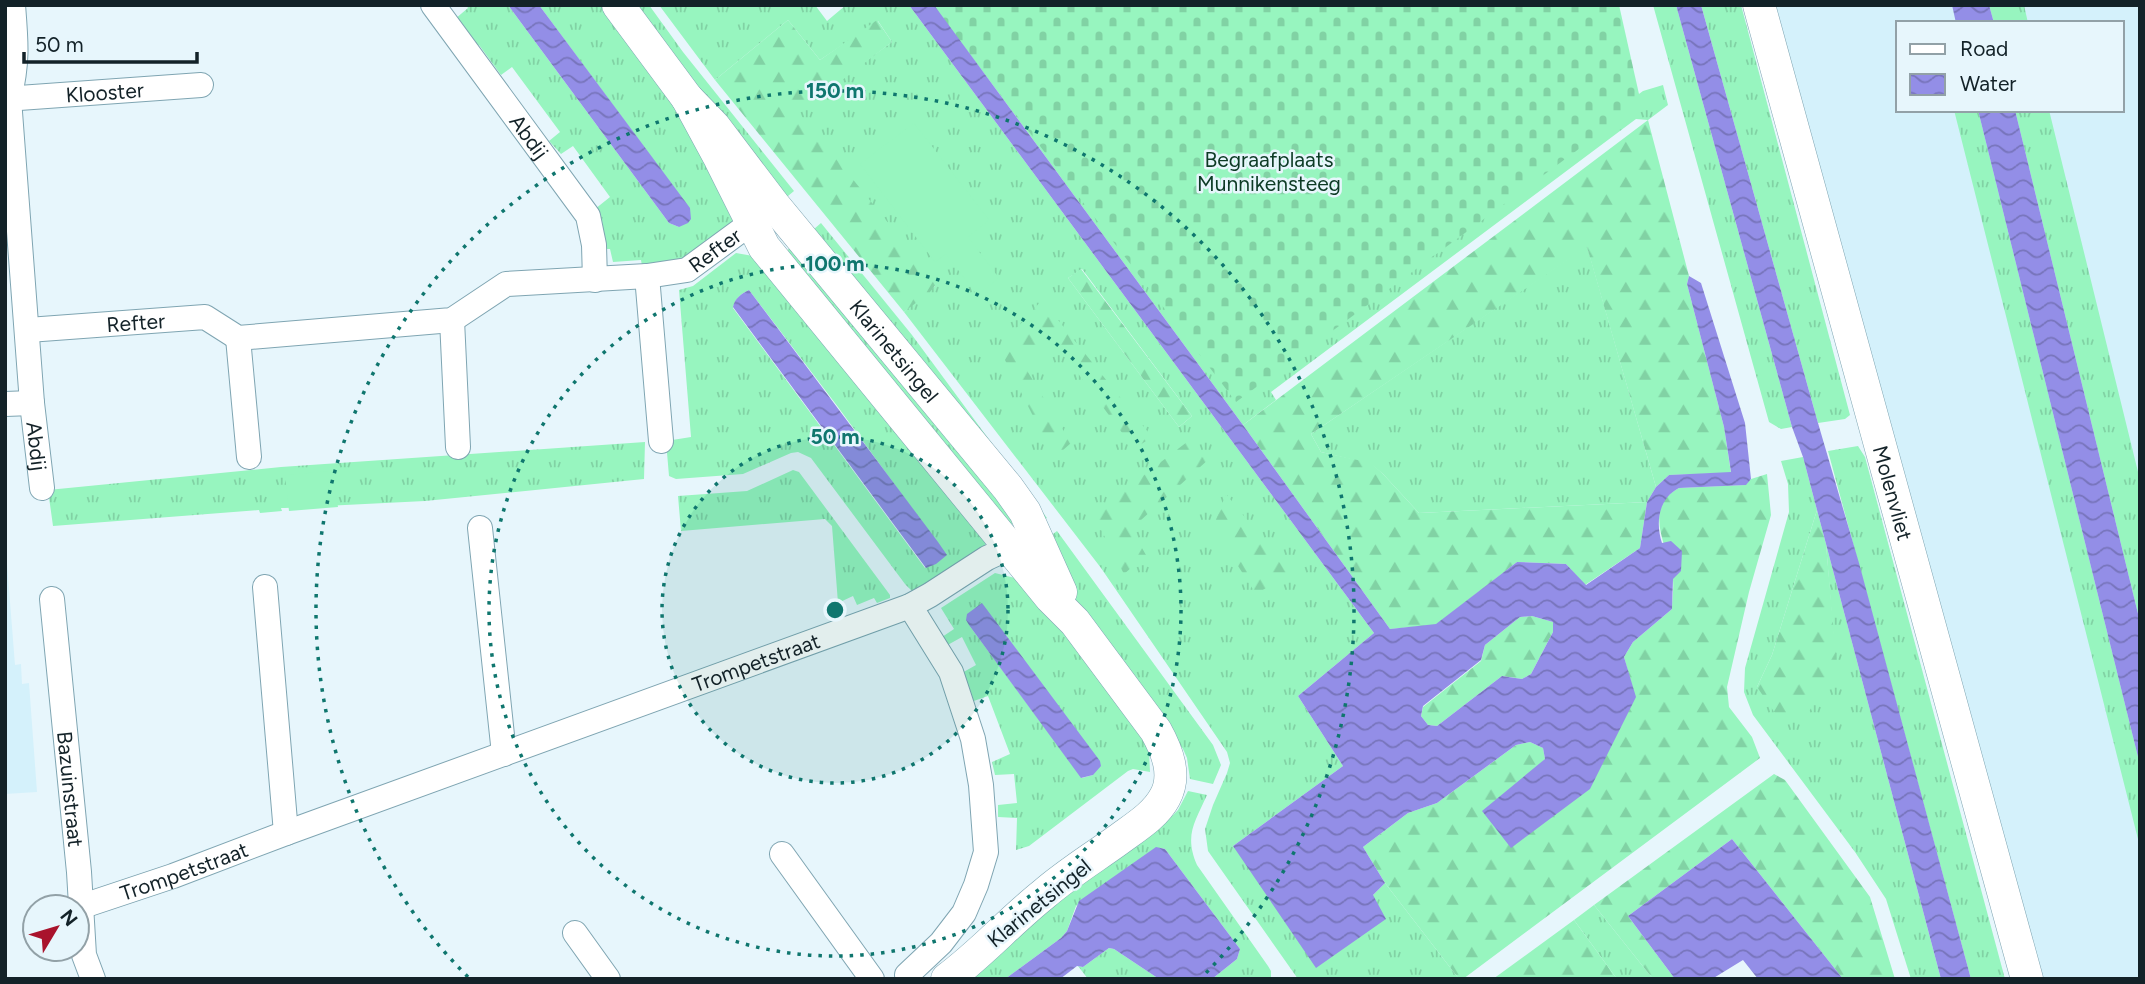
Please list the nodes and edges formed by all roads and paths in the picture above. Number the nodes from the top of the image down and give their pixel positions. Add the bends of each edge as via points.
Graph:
1 (13, 5) edge
2 (433, 5) edge
3 (618, 5) edge
4 (1759, 5) edge
5 (201, 86) dead end
6 (7, 99) edge
7 (762, 214) junction
8 (647, 276) junction
9 (594, 280) junction
10 (452, 320) junction
11 (238, 338) junction
12 (21, 343) edge
13 (32, 403) junction
14 (5, 404) edge
15 (661, 441) dead end
16 (458, 447) dead end
17 (249, 457) dead end
18 (42, 488) dead end
19 (480, 528) dead end
20 (1023, 541) junction
21 (265, 587) dead end
22 (52, 599) dead end
23 (910, 606) junction
24 (504, 754) junction
25 (286, 833) junction
26 (782, 854) dead end
27 (80, 893) edge
28 (91, 903) edge
29 (575, 933) dead end
30 (907, 975) dead end
31 (608, 979) edge
32 (872, 979) edge
33 (947, 979) edge
34 (2027, 979) edge

1 - 6 street, Abdij via 17,55
2 - 9 street, Abdij via 588,216
3 - 7 street, Klarinetsingel via 687,98 714,126
4 - 34 street, Molenvliet
5 - 6 street, Klooster
6 - 12 street, Abdij
7 - 8 street, Refter via 687,270
7 - 20 street, Klarinetsingel via 984,458 1025,512
8 - 9 street, Refter
8 - 15 street
9 - 10 street, Refter via 506,284
10 - 11 street, Refter
10 - 16 street
11 - 12 street, Refter via 205,317
11 - 17 street
12 - 13 street, Abdij
13 - 14 street, Abdij
13 - 18 street, Abdij
19 - 24 street
20 - 23 street, Trompetstraat
20 - 33 street, Klarinetsingel via 1162,742 1170,762 1167,791 1144,820 1047,891
21 - 25 street
22 - 27 street, Bazuinstraat
23 - 24 street, Trompetstraat
23 - 30 street, Klarinetsingel via 951,672 973,739 986,852 964,914
24 - 25 street, Trompetstraat
25 - 28 street, Trompetstraat
26 - 32 street
29 - 31 street

